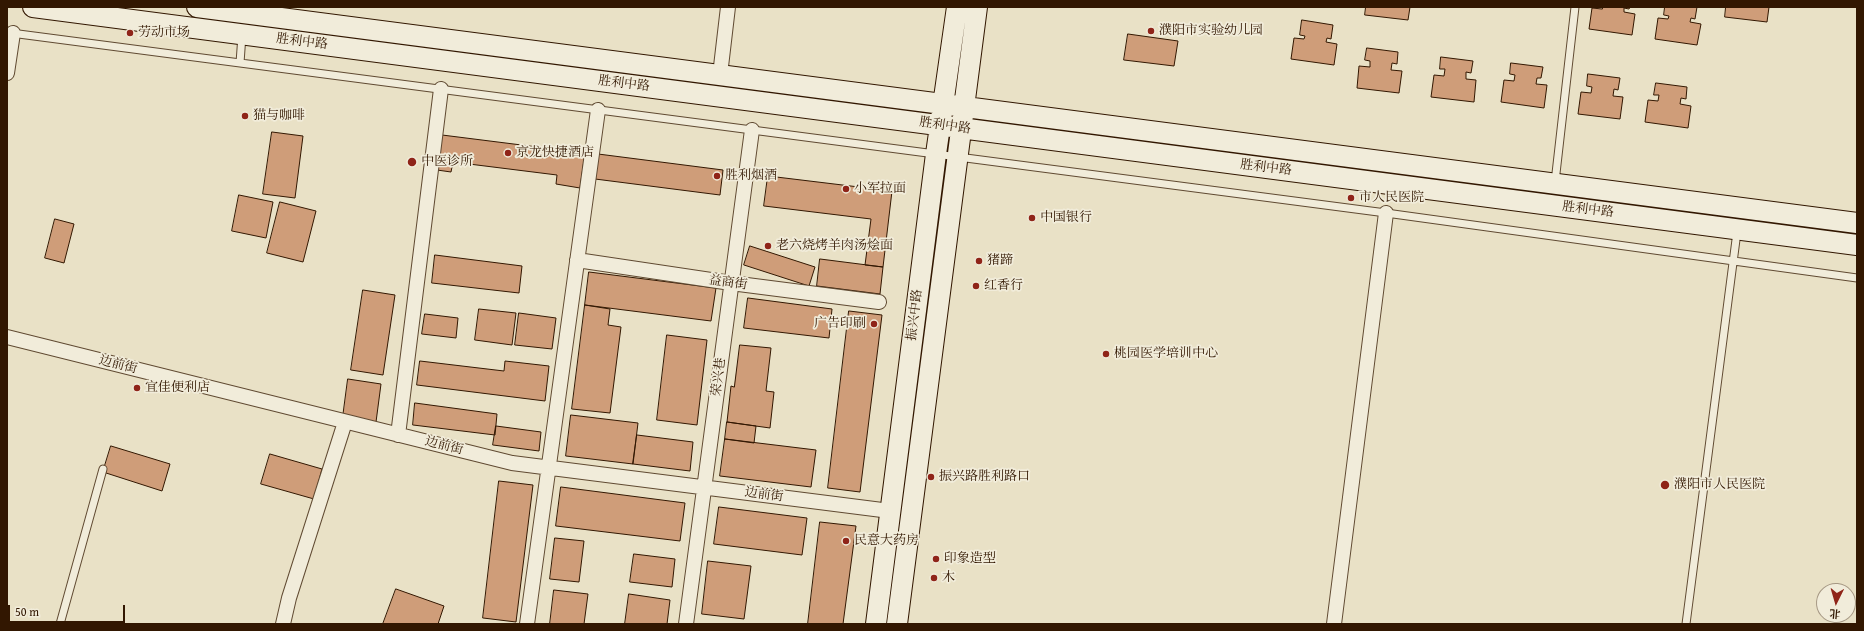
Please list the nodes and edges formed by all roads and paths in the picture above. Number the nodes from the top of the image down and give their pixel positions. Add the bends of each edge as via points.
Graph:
1 (33, 7) edge
2 (196, 7) edge
3 (728, 7) edge
4 (957, 7) edge
5 (977, 7) edge
6 (1575, 7) edge
7 (244, 20) edge
8 (10, 33) edge
9 (240, 63) junction
10 (7, 73) edge
11 (720, 75) junction
12 (441, 89) junction
13 (944, 104) junction
14 (964, 107) junction
15 (598, 110) junction
16 (941, 125) junction
17 (962, 128) junction
18 (752, 130) junction
19 (936, 154) junction
20 (958, 157) junction
21 (1554, 184) junction
22 (1386, 213) junction
23 (1857, 223) edge
24 (1738, 229) junction
25 (1857, 245) edge
26 (577, 260) junction
27 (1734, 261) junction
28 (1857, 278) edge
29 (731, 284) junction
30 (880, 302) dead end
31 (7, 337) edge
32 (345, 422) junction
33 (398, 435) junction
34 (549, 467) junction
35 (102, 469) dead end
36 (704, 487) junction
37 (890, 511) junction
38 (60, 624) edge
39 (283, 624) edge
40 (527, 624) edge
41 (686, 624) edge
42 (876, 624) edge
43 (897, 624) edge
44 (1334, 624) edge
45 (1686, 624) edge

1 - 7 main road, 胜利中路
2 - 7 main road, 胜利中路
3 - 11 street
4 - 13 main road, 振兴中路
5 - 14 main road, 振兴中路
6 - 21 lane
7 - 9 lane
7 - 11 main road, 胜利中路
7 - 16 main road, 胜利中路
8 - 9 lane
8 - 10 street
9 - 12 lane
11 - 13 main road, 胜利中路
12 - 15 lane
12 - 33 street
13 - 14 main road, 胜利中路
13 - 16 main road, 振兴中路
14 - 17 main road, 振兴中路
14 - 21 main road, 胜利中路
15 - 18 lane
15 - 26 street
16 - 17 main road, 胜利中路
16 - 19 main road, 振兴中路
17 - 20 main road, 振兴中路
17 - 24 main road, 胜利中路
18 - 19 lane
18 - 29 street, 荣兴巷
19 - 20 lane
19 - 37 main road, 振兴中路
20 - 22 lane
20 - 43 main road, 振兴中路
21 - 23 main road, 胜利中路
22 - 27 lane
22 - 44 street
24 - 25 main road, 胜利中路
24 - 27 lane
26 - 29 street, 益商街
26 - 34 street
27 - 28 lane
27 - 45 lane
29 - 30 street, 益商街
29 - 36 street, 荣兴巷
31 - 32 street, 边前街
32 - 33 street, 边前街
32 - 39 street
33 - 34 street, 边前街 via 512,463
34 - 36 street, 边前街
34 - 40 street
35 - 38 lane
36 - 37 street, 边前街
36 - 41 street, 荣兴巷
37 - 42 main road, 振兴中路

